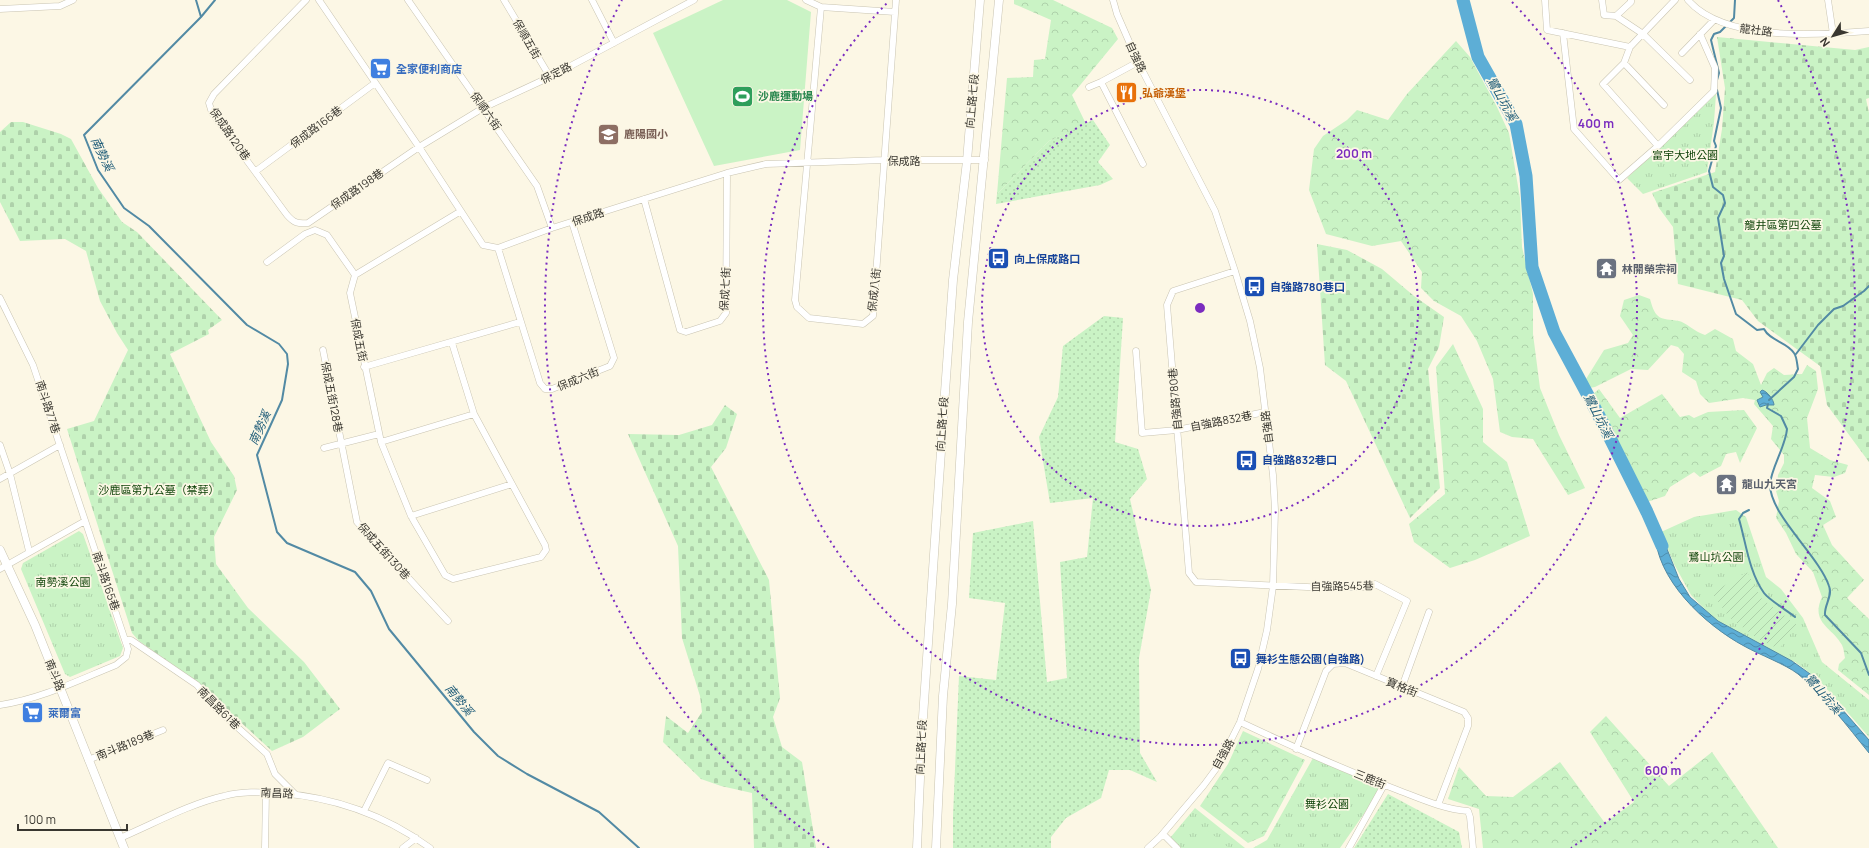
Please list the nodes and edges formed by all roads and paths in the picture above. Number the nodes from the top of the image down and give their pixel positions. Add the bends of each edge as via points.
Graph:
1 (73, 0) edge
2 (306, 0) edge
3 (319, 0) edge
4 (408, 0) edge
5 (504, 0) edge
6 (592, 0) edge
7 (694, 0) edge
8 (806, 0) edge
9 (896, 0) edge
10 (980, 0) edge
11 (999, 0) edge
12 (1113, 0) edge
13 (1545, 0) edge
14 (1602, 0) edge
15 (1631, 0) edge
16 (1675, 0) edge
17 (1688, 0) edge
18 (1828, 0) edge
19 (682, 3) edge
20 (821, 7) junction
21 (0, 9) edge
22 (895, 12) junction
23 (1616, 16) junction
24 (1714, 20) junction
25 (1869, 31) edge
26 (1563, 33) junction
27 (1643, 34) junction
28 (1700, 34) junction
29 (1833, 34) junction
30 (614, 42) junction
31 (1630, 47) junction
32 (1682, 53) dead end
33 (1138, 62) junction
34 (1624, 63) junction
35 (550, 77) junction
36 (1690, 80) dead end
37 (1101, 82) junction
38 (375, 83) junction
39 (1089, 87) dead end
40 (1664, 105) dead end
41 (483, 108) junction
42 (1658, 146) junction
43 (419, 147) junction
44 (884, 160) junction
45 (985, 160) junction
46 (967, 161) junction
47 (806, 162) junction
48 (1143, 164) dead end
49 (256, 171) junction
50 (727, 174) junction
51 (644, 199) junction
52 (461, 211) junction
53 (293, 222) joint
54 (572, 222) junction
55 (552, 228) junction
56 (498, 248) junction
57 (267, 262) dead end
58 (1235, 271) junction
59 (355, 275) junction
60 (0, 298) edge
61 (520, 322) junction
62 (452, 342) junction
63 (323, 350) dead end
64 (1136, 351) dead end
65 (364, 367) junction
66 (1265, 412) junction
67 (474, 414) junction
68 (1177, 430) junction
69 (379, 434) junction
70 (381, 442) junction
71 (341, 444) junction
72 (0, 445) edge
73 (60, 445) junction
74 (324, 448) dead end
75 (10, 474) junction
76 (0, 479) edge
77 (512, 484) junction
78 (411, 516) junction
79 (85, 521) junction
80 (0, 550) edge
81 (29, 551) junction
82 (4, 567) edge
83 (1273, 586) junction
84 (1429, 612) dead end
85 (448, 621) dead end
86 (126, 640) junction
87 (1376, 676) junction
88 (60, 687) junction
89 (1402, 687) junction
90 (0, 705) edge
91 (1240, 722) junction
92 (163, 730) dead end
93 (1296, 749) junction
94 (88, 760) junction
95 (427, 780) dead end
96 (1384, 785) junction
97 (266, 792) junction
98 (296, 794) junction
99 (1438, 805) junction
100 (364, 811) junction
101 (1162, 834) junction
102 (120, 838) junction
103 (416, 838) junction
104 (124, 848) edge
105 (265, 848) edge
106 (403, 848) edge
107 (430, 848) edge
108 (917, 848) edge
109 (936, 848) edge
110 (1148, 848) edge
111 (1177, 848) edge
112 (1349, 848) edge
113 (1473, 848) edge

1 - 21 street via 60,6
2 - 49 street, 保成路120巷 via 210,98 212,112
3 - 38 street
4 - 41 street, 保順六街
5 - 35 street, 保順五街
6 - 30 street
7 - 19 street, 保定路
8 - 20 street
9 - 22 street, 保成八街
10 - 46 main road, 向上路七段
11 - 45 main road, 向上路七段
12 - 33 street, 自強路
13 - 26 street via 1547,30
14 - 23 street via 1604,15
15 - 23 street
16 - 27 street
17 - 24 street, 龍社路
18 - 29 street
19 - 30 street, 保定路
20 - 22 street
20 - 47 street, 保成八街
22 - 44 street, 保成八街
23 - 27 street
24 - 28 street
24 - 29 street, 龍社路 via 1729,26 1756,30
25 - 29 street, 龍社路
26 - 31 street
26 - 42 street via 1574,129 1619,180
27 - 31 street
27 - 36 street
28 - 32 street
28 - 42 street via 1715,68 1714,91
30 - 35 street, 保定路
31 - 34 street
33 - 37 street
33 - 58 street, 自強路 via 1215,211
34 - 40 street
34 - 42 street via 1603,84
35 - 41 street, 保定路
37 - 39 street
37 - 48 street
38 - 43 street
38 - 49 street, 保成路166巷
41 - 43 street, 保定路
41 - 55 street, 保順六街 via 537,186
43 - 52 street
43 - 53 street, 保成路198巷 via 308,223
44 - 46 street, 保成路
44 - 47 street, 保成路
44 - 47 street, 保成八街 via 872,316 863,324 809,318 796,307
45 - 46 street, 保成路
45 - 109 main road, 向上路七段 via 968,322 952,604 943,696
46 - 108 main road, 向上路七段 via 953,280 922,732
47 - 50 street, 保成路 via 766,164
49 - 53 street, 保成路120巷
50 - 51 street, 保成路
50 - 51 street, 保成七街 via 726,313 720,320 686,332 680,330
51 - 54 street, 保成路
52 - 56 street via 483,245
52 - 59 street
54 - 55 street, 保成路
54 - 61 street, 保成六街 via 614,358 610,366 552,390 545,389 540,384
55 - 56 street, 保成路
56 - 61 street, 保成六街
57 - 59 street via 305,234 315,230 327,235
58 - 66 street, 自強路 via 1250,321 1260,368
58 - 68 street, 自強路780巷 via 1173,291 1169,297 1167,305
59 - 65 street, 保成五街 via 350,293
60 - 73 street, 南斗路77巷 via 33,365
61 - 62 street, 保成五街
62 - 65 street, 保成五街
62 - 67 street
63 - 71 street, 保成五街128巷
64 - 68 street, 自強路832巷 via 1142,433
65 - 69 street
66 - 68 street, 自強路832巷
66 - 83 street, 自強路 via 1275,510
67 - 70 street
67 - 77 street
68 - 83 street, 自強路780巷 via 1189,573 1196,582
69 - 70 street
69 - 71 street
70 - 78 street
71 - 74 street
71 - 85 street, 保成五街130巷 via 357,522
72 - 75 street
73 - 75 street
73 - 79 street, 南斗路77巷
75 - 76 street
75 - 81 street
77 - 78 street
77 - 78 street via 545,545 546,550 541,557 453,579 448,578
79 - 81 street
79 - 86 street, 南斗路165巷
80 - 82 main road, 南斗路
81 - 82 street
82 - 88 main road, 南斗路
83 - 87 street, 自強路545巷 via 1366,588 1375,584 1407,601
83 - 91 street, 自強路 via 1258,670
84 - 89 street
86 - 88 street, 南斗路165巷 via 128,653 121,662
86 - 98 street, 南昌路61巷 via 131,640 196,685 216,708 267,754 275,774
87 - 89 street, 寶格街
87 - 93 street, 寶格街 via 1345,663 1333,664 1326,671
88 - 90 street, 南斗路165巷 via 31,698
88 - 94 main road, 南斗路
89 - 99 street, 寶格街 via 1464,712 1468,718 1468,726
91 - 93 street, 三鹿街
91 - 101 street, 自強路 via 1218,766
92 - 94 street, 南斗路189巷
93 - 96 street, 三鹿街
94 - 102 main road, 南斗路
95 - 100 street via 388,763
96 - 99 street, 三鹿街
96 - 112 street
97 - 98 street, 南昌路
97 - 102 street, 南昌路 via 222,796
97 - 105 street
98 - 100 street, 南昌路
99 - 113 street, 三鹿街 via 1468,811
100 - 103 street, 南昌路
101 - 110 street, 自強路
101 - 111 street
102 - 104 main road, 南斗路
103 - 106 street
103 - 107 street, 南昌路

